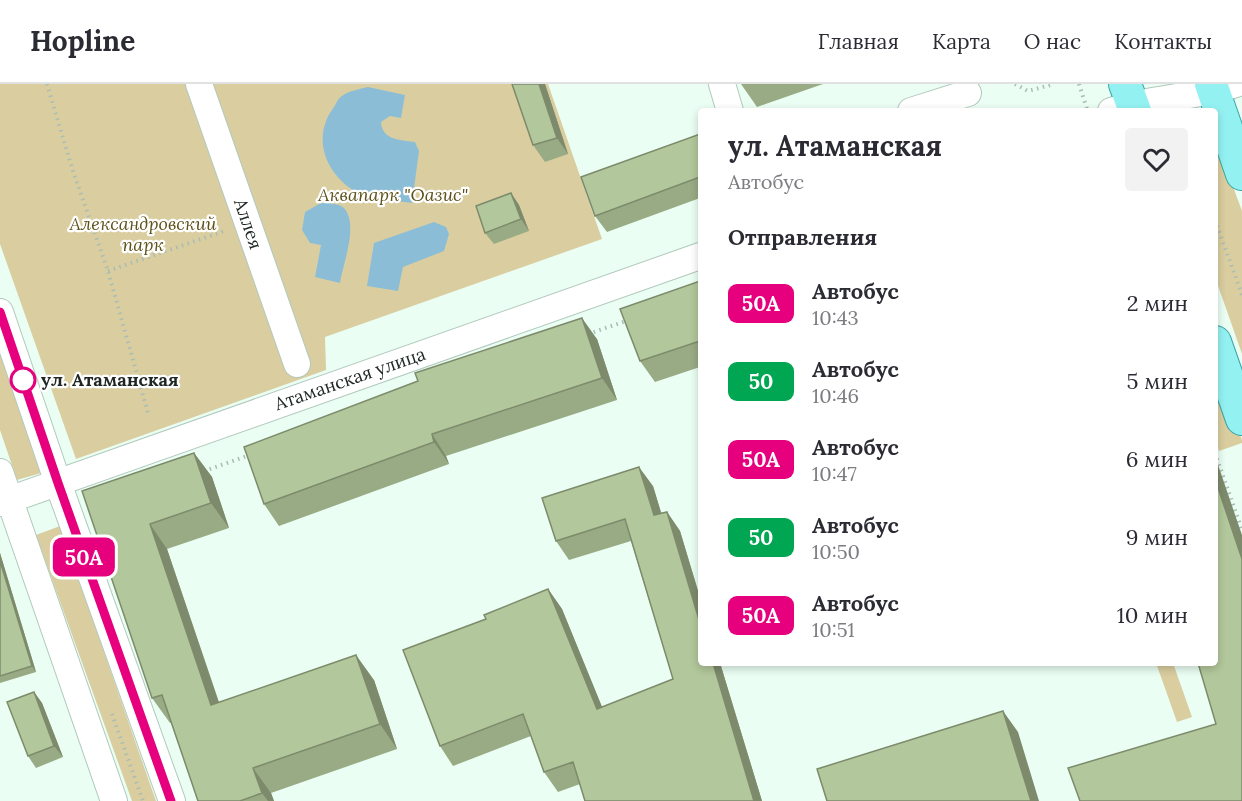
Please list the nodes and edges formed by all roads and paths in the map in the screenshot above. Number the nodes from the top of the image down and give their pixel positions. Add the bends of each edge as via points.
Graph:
1 (47, 84) edge
2 (199, 84) edge
3 (722, 84) edge
4 (1015, 84) edge
5 (1054, 84) edge
6 (1079, 84) edge
7 (1220, 87) edge
8 (968, 93) dead end
9 (1126, 102) edge
10 (729, 108) edge
11 (920, 108) edge
12 (1087, 108) edge
13 (1242, 174) edge
14 (248, 222) junction
15 (1218, 228) edge
16 (698, 257) edge
17 (108, 271) junction
18 (1242, 295) edge
19 (0, 312) edge
20 (632, 319) edge
21 (577, 339) edge
22 (1218, 351) edge
23 (297, 364) dead end
24 (148, 413) dead end
25 (1242, 419) edge
26 (254, 453) edge
27 (1218, 462) edge
28 (0, 472) edge
29 (198, 473) edge
30 (58, 483) junction
31 (5, 501) edge
32 (1242, 530) edge
33 (114, 801) edge
34 (171, 801) edge

1 - 17 path
2 - 14 street, Аллея
3 - 10 street
4 - 5 path via 1028,91
6 - 12 path
7 - 9 street
7 - 13 main road
8 - 11 street
14 - 17 path
14 - 23 street, Аллея
15 - 18 path
16 - 30 street, Атаманская улица
17 - 24 path
19 - 30 street
20 - 21 path
22 - 25 main road
26 - 29 path
27 - 32 path
28 - 31 street
30 - 31 street, Атаманская улица
30 - 34 street
31 - 33 street

